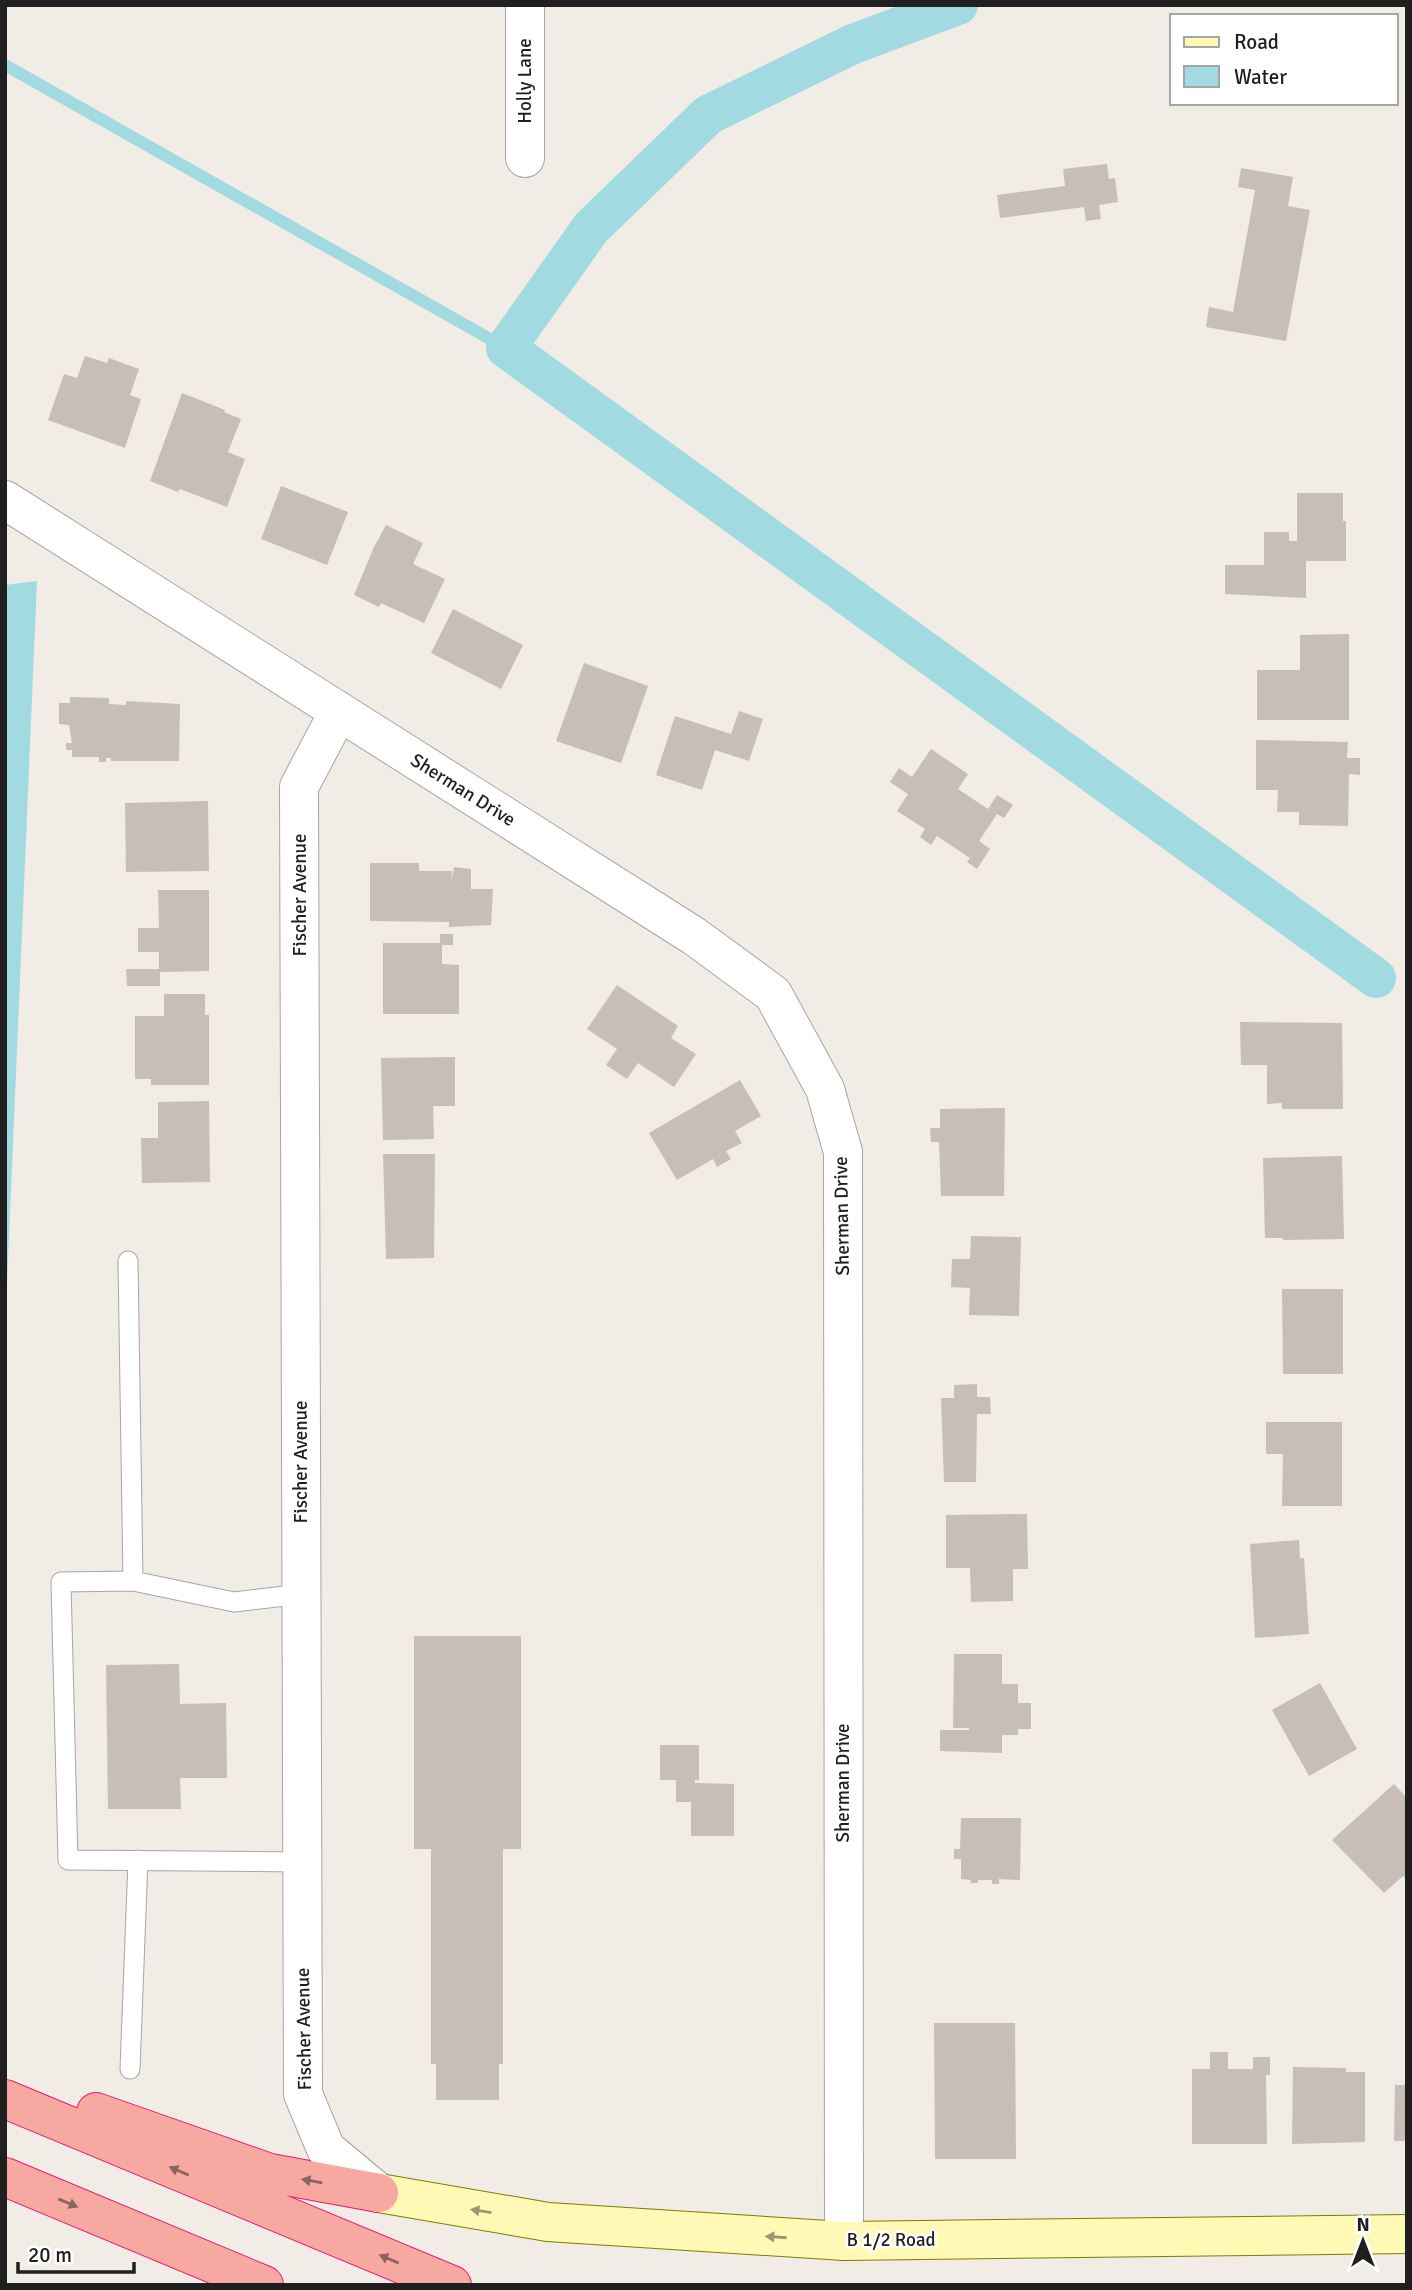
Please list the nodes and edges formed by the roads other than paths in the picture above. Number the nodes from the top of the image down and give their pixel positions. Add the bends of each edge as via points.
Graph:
1 (525, 5) edge
2 (525, 158) dead end
3 (5, 500) edge
4 (339, 711) junction
5 (128, 1261) dead end
6 (133, 1581) junction
7 (302, 1594) junction
8 (138, 1860) junction
9 (302, 1862) junction
10 (130, 2069) dead end
11 (5, 2082) edge
12 (5, 2099) edge
13 (5, 2177) edge
14 (379, 2193) junction
15 (1407, 2234) edge
16 (844, 2241) junction
17 (264, 2285) edge
18 (452, 2285) edge

1 - 2 street, Holly Lane
3 - 4 street, Sherman Drive
4 - 7 street, Fischer Avenue via 299,787
4 - 16 street, Sherman Drive via 694,936 773,994 825,1089 843,1153
5 - 6 lane
6 - 7 lane via 234,1602
6 - 8 lane via 61,1582 68,1860
7 - 9 street, Fischer Avenue
8 - 9 lane
8 - 10 lane
9 - 14 street, Fischer Avenue via 303,2094 326,2149
14 -> 11 highway via 270,2173
18 -> 12 highway
13 -> 17 highway
16 -> 14 main road, B 1/2 Road via 548,2222
15 - 16 main road, B 1/2 Road

